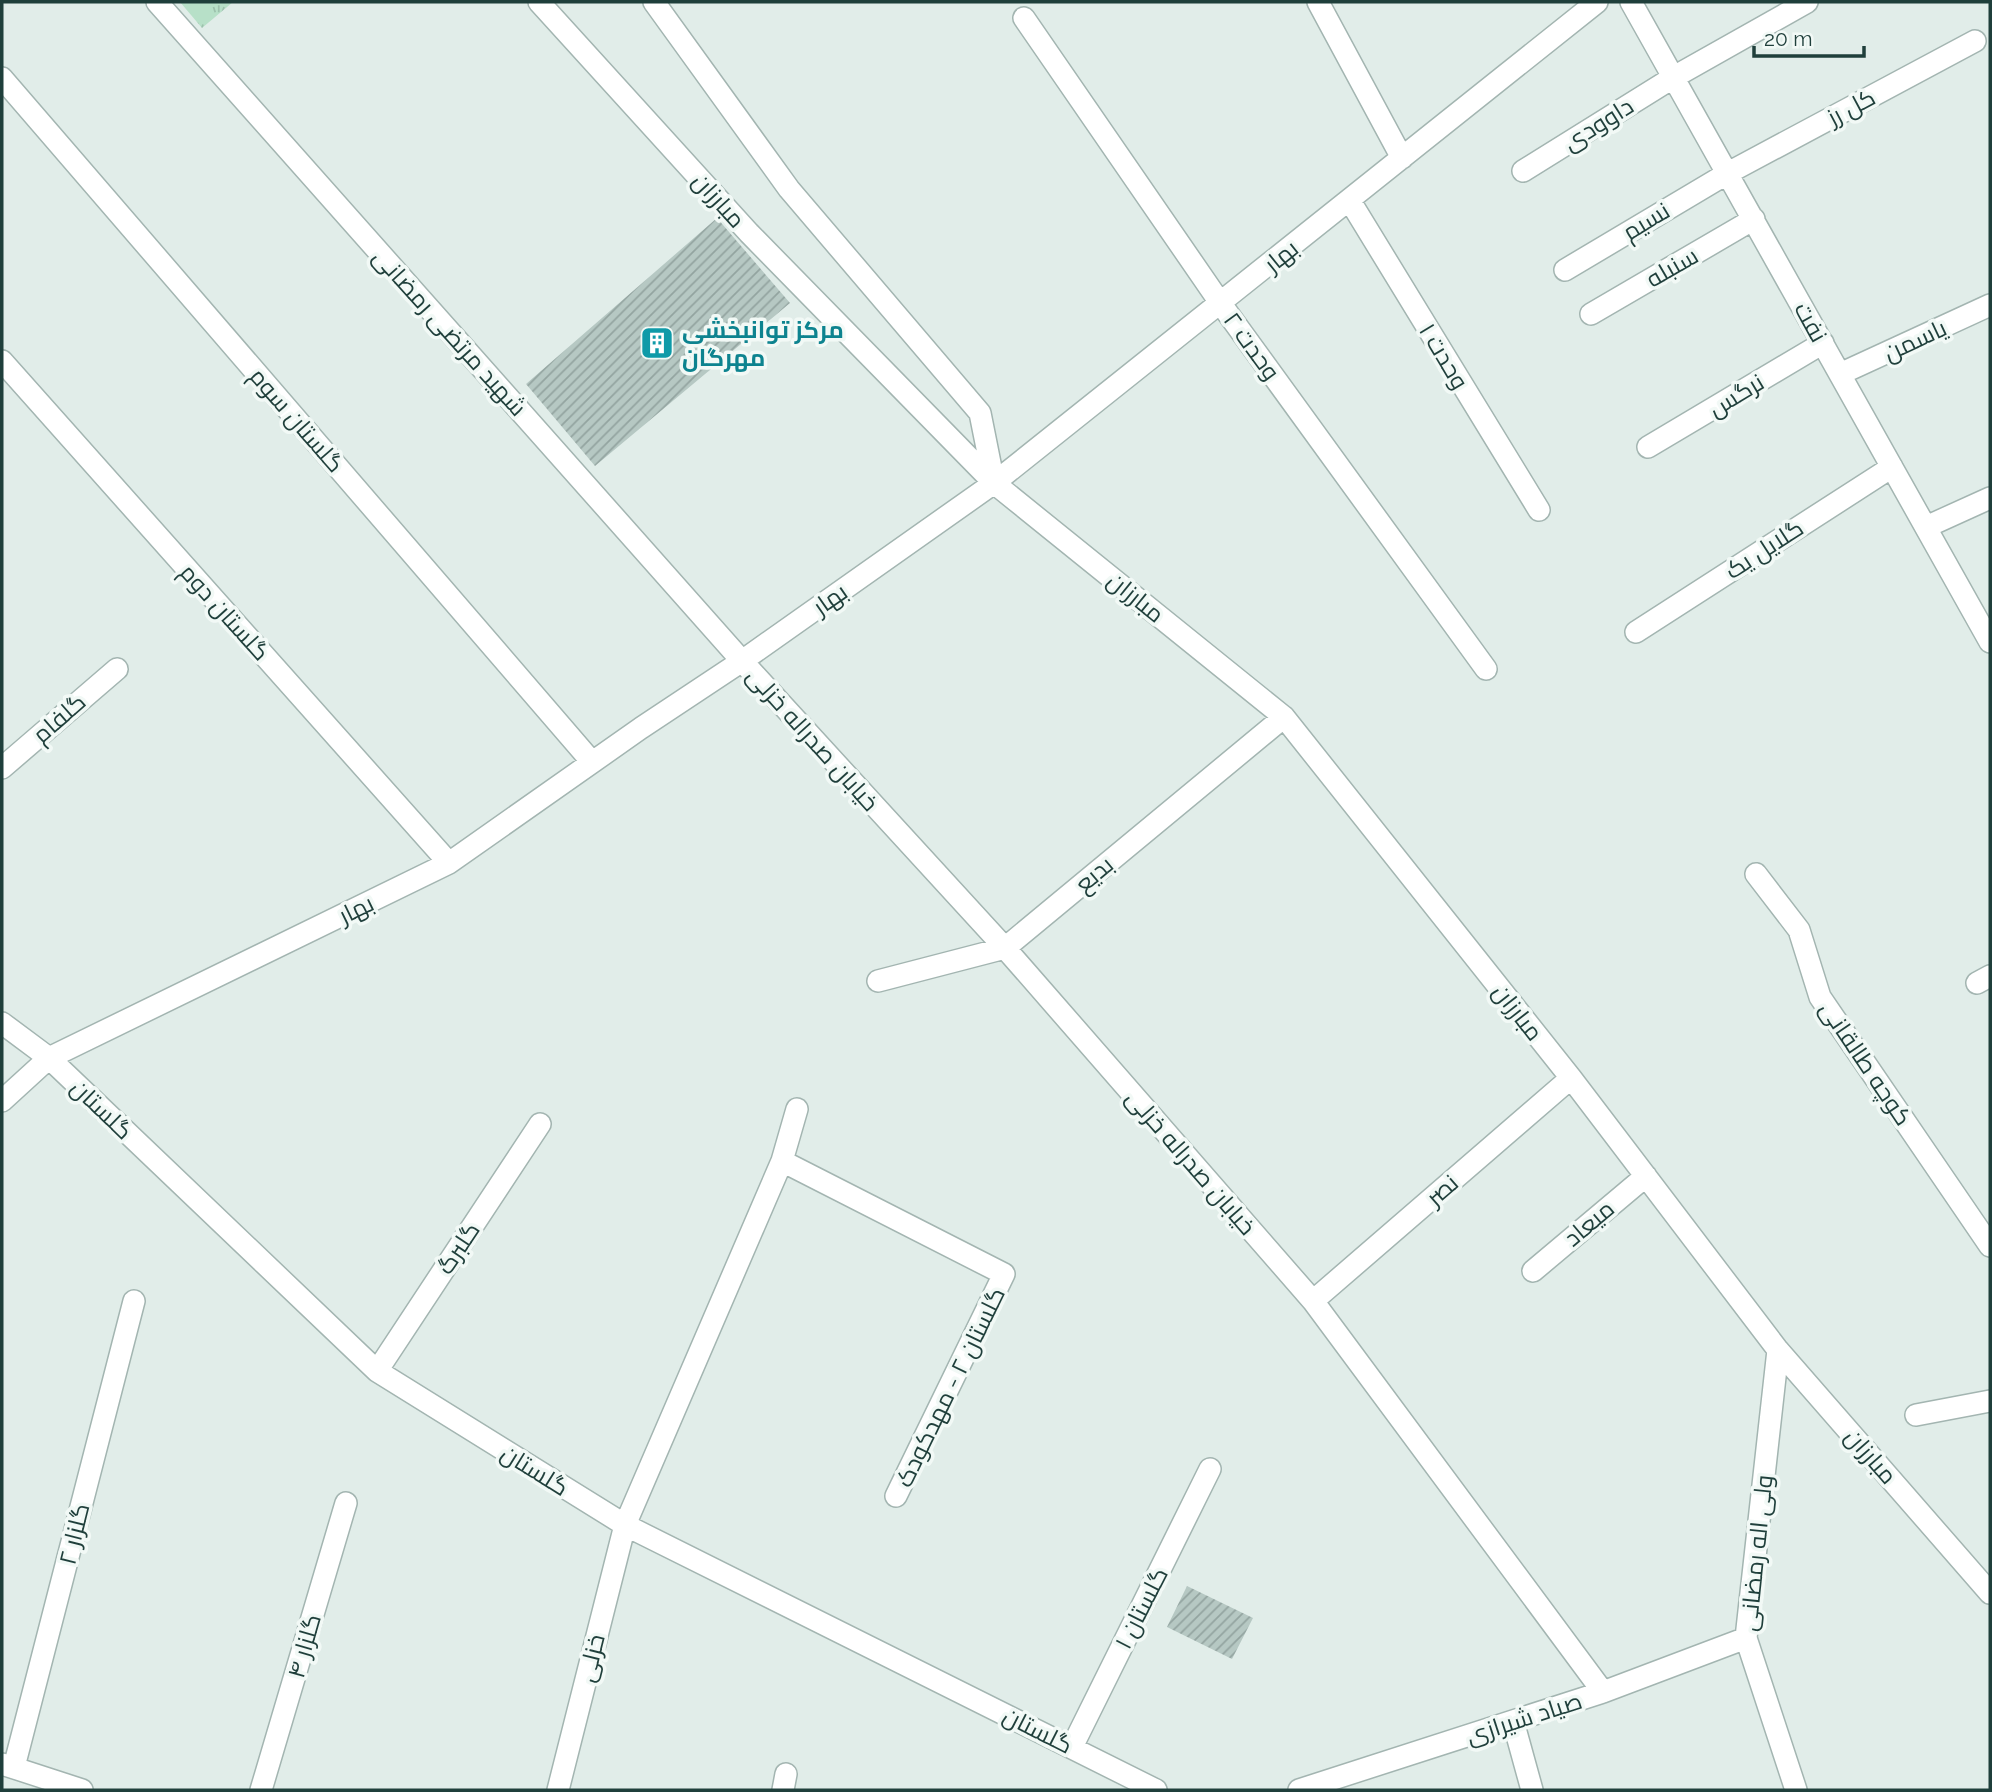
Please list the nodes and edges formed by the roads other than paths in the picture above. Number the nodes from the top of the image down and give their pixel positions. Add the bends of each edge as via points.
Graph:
1 (157, 2) edge
2 (538, 2) edge
3 (654, 2) edge
4 (1318, 2) edge
5 (1597, 2) edge
6 (1631, 2) edge
7 (1807, 2) edge
8 (1024, 18) dead end
9 (1975, 41) dead end
10 (1674, 77) junction
11 (2, 78) edge
12 (1402, 158) junction
13 (1523, 171) dead end
14 (1728, 173) junction
15 (1350, 201) junction
16 (1754, 219) junction
17 (1565, 270) dead end
18 (1221, 304) junction
19 (1990, 305) edge
20 (1591, 314) dead end
21 (1823, 343) junction
22 (2, 361) edge
23 (1840, 374) junction
24 (1648, 447) dead end
25 (1892, 467) junction
26 (994, 483) junction
27 (1990, 498) edge
28 (1539, 510) dead end
29 (1926, 527) junction
30 (1636, 632) dead end
31 (1990, 642) edge
32 (743, 662) junction
33 (117, 669) dead end
34 (1486, 669) dead end
35 (1284, 717) junction
36 (592, 762) junction
37 (2, 768) edge
38 (449, 863) junction
39 (1756, 874) dead end
40 (1005, 948) junction
41 (878, 981) dead end
42 (2, 1023) edge
43 (49, 1058) junction
44 (1571, 1078) junction
45 (2, 1101) edge
46 (797, 1109) dead end
47 (540, 1124) dead end
48 (782, 1161) junction
49 (1646, 1176) junction
50 (1990, 1246) edge
51 (1533, 1270) dead end
52 (134, 1301) dead end
53 (1312, 1301) junction
54 (1778, 1350) junction
55 (377, 1371) junction
56 (1990, 1401) edge
57 (1916, 1415) dead end
58 (1210, 1469) dead end
59 (896, 1496) dead end
60 (346, 1503) dead end
61 (625, 1525) junction
62 (1990, 1593) edge
63 (1746, 1638) junction
64 (1603, 1692) junction
65 (1514, 1721) junction
66 (1072, 1747) junction
67 (8, 1766) edge
68 (74, 1789) edge
69 (261, 1790) edge
70 (558, 1790) edge
71 (1156, 1790) edge
72 (1300, 1790) edge
73 (1532, 1790) edge
74 (1796, 1790) edge

1 - 32 street, شهید مرتضی رمضانی
2 - 26 street, مبارزان via 749,233
3 - 26 street via 789,190 980,413
4 - 12 street
5 - 12 street, بهار
6 - 10 street, نفت
7 - 10 street, داوودی
8 - 18 street, وحدت ۲
9 - 14 street, کل رز
10 - 13 street, داوودی
10 - 14 street, نفت
11 - 36 street, گلستان سوم
12 - 15 street, بهار
14 - 16 street, نفت
14 - 17 street, نسیم
15 - 18 street, بهار
15 - 28 street, وحدت ۱
16 - 20 street, سنبله
16 - 21 street, نفت
18 - 26 street, بهار
18 - 34 street, وحدت ۲
19 - 23 street, یاسمن
21 - 23 street, نفت
21 - 24 street, نرگس
22 - 38 street, گلستان دوم
23 - 25 street, نفت
25 - 29 street, نفت
25 - 30 street, گلایل یک
26 - 32 street, بهار
26 - 35 street, مبارزان
27 - 29 street
29 - 31 street, نفت
32 - 36 street, بهار
32 - 40 street, خیابان صدراله خزلی
33 - 37 street, گلفام
35 - 40 street, بدیع
35 - 44 street, مبارزان
36 - 38 street, بهار
38 - 43 street, بهار
39 - 50 street, کوچه طالقانی via 1798,930 1820,997
40 - 41 street, بدیع
40 - 53 street, خیابان صدراله خزلی
42 - 43 street, گلستان
43 - 45 street, بهار
43 - 55 street, گلستان
44 - 49 street, مبارزان
44 - 53 street, نصر
46 - 48 street
47 - 55 street, گلبرگ
48 - 59 street, گلستان ۲ - مهدکودک via 1004,1274
48 - 61 street
49 - 51 street, میعاد
49 - 54 street, مبارزان
52 - 67 street, گلزار ۲
53 - 64 street, خیابان صدراله خزلی
54 - 62 street, مبارزان
54 - 63 street, ولی اله رمضانی
55 - 61 street, گلستان
56 - 57 street
58 - 66 street, گلستان ۱
60 - 69 street, گلزار ۴
61 - 66 street, گلستان
61 - 70 street, خزلی
63 - 64 street, صیاد شیرازی
63 - 74 street, ولی اله رمضانی
64 - 65 street, صیاد شیرازی
65 - 72 street, صیاد شیرازی
65 - 73 street
66 - 71 street, گلستان
67 - 68 street

